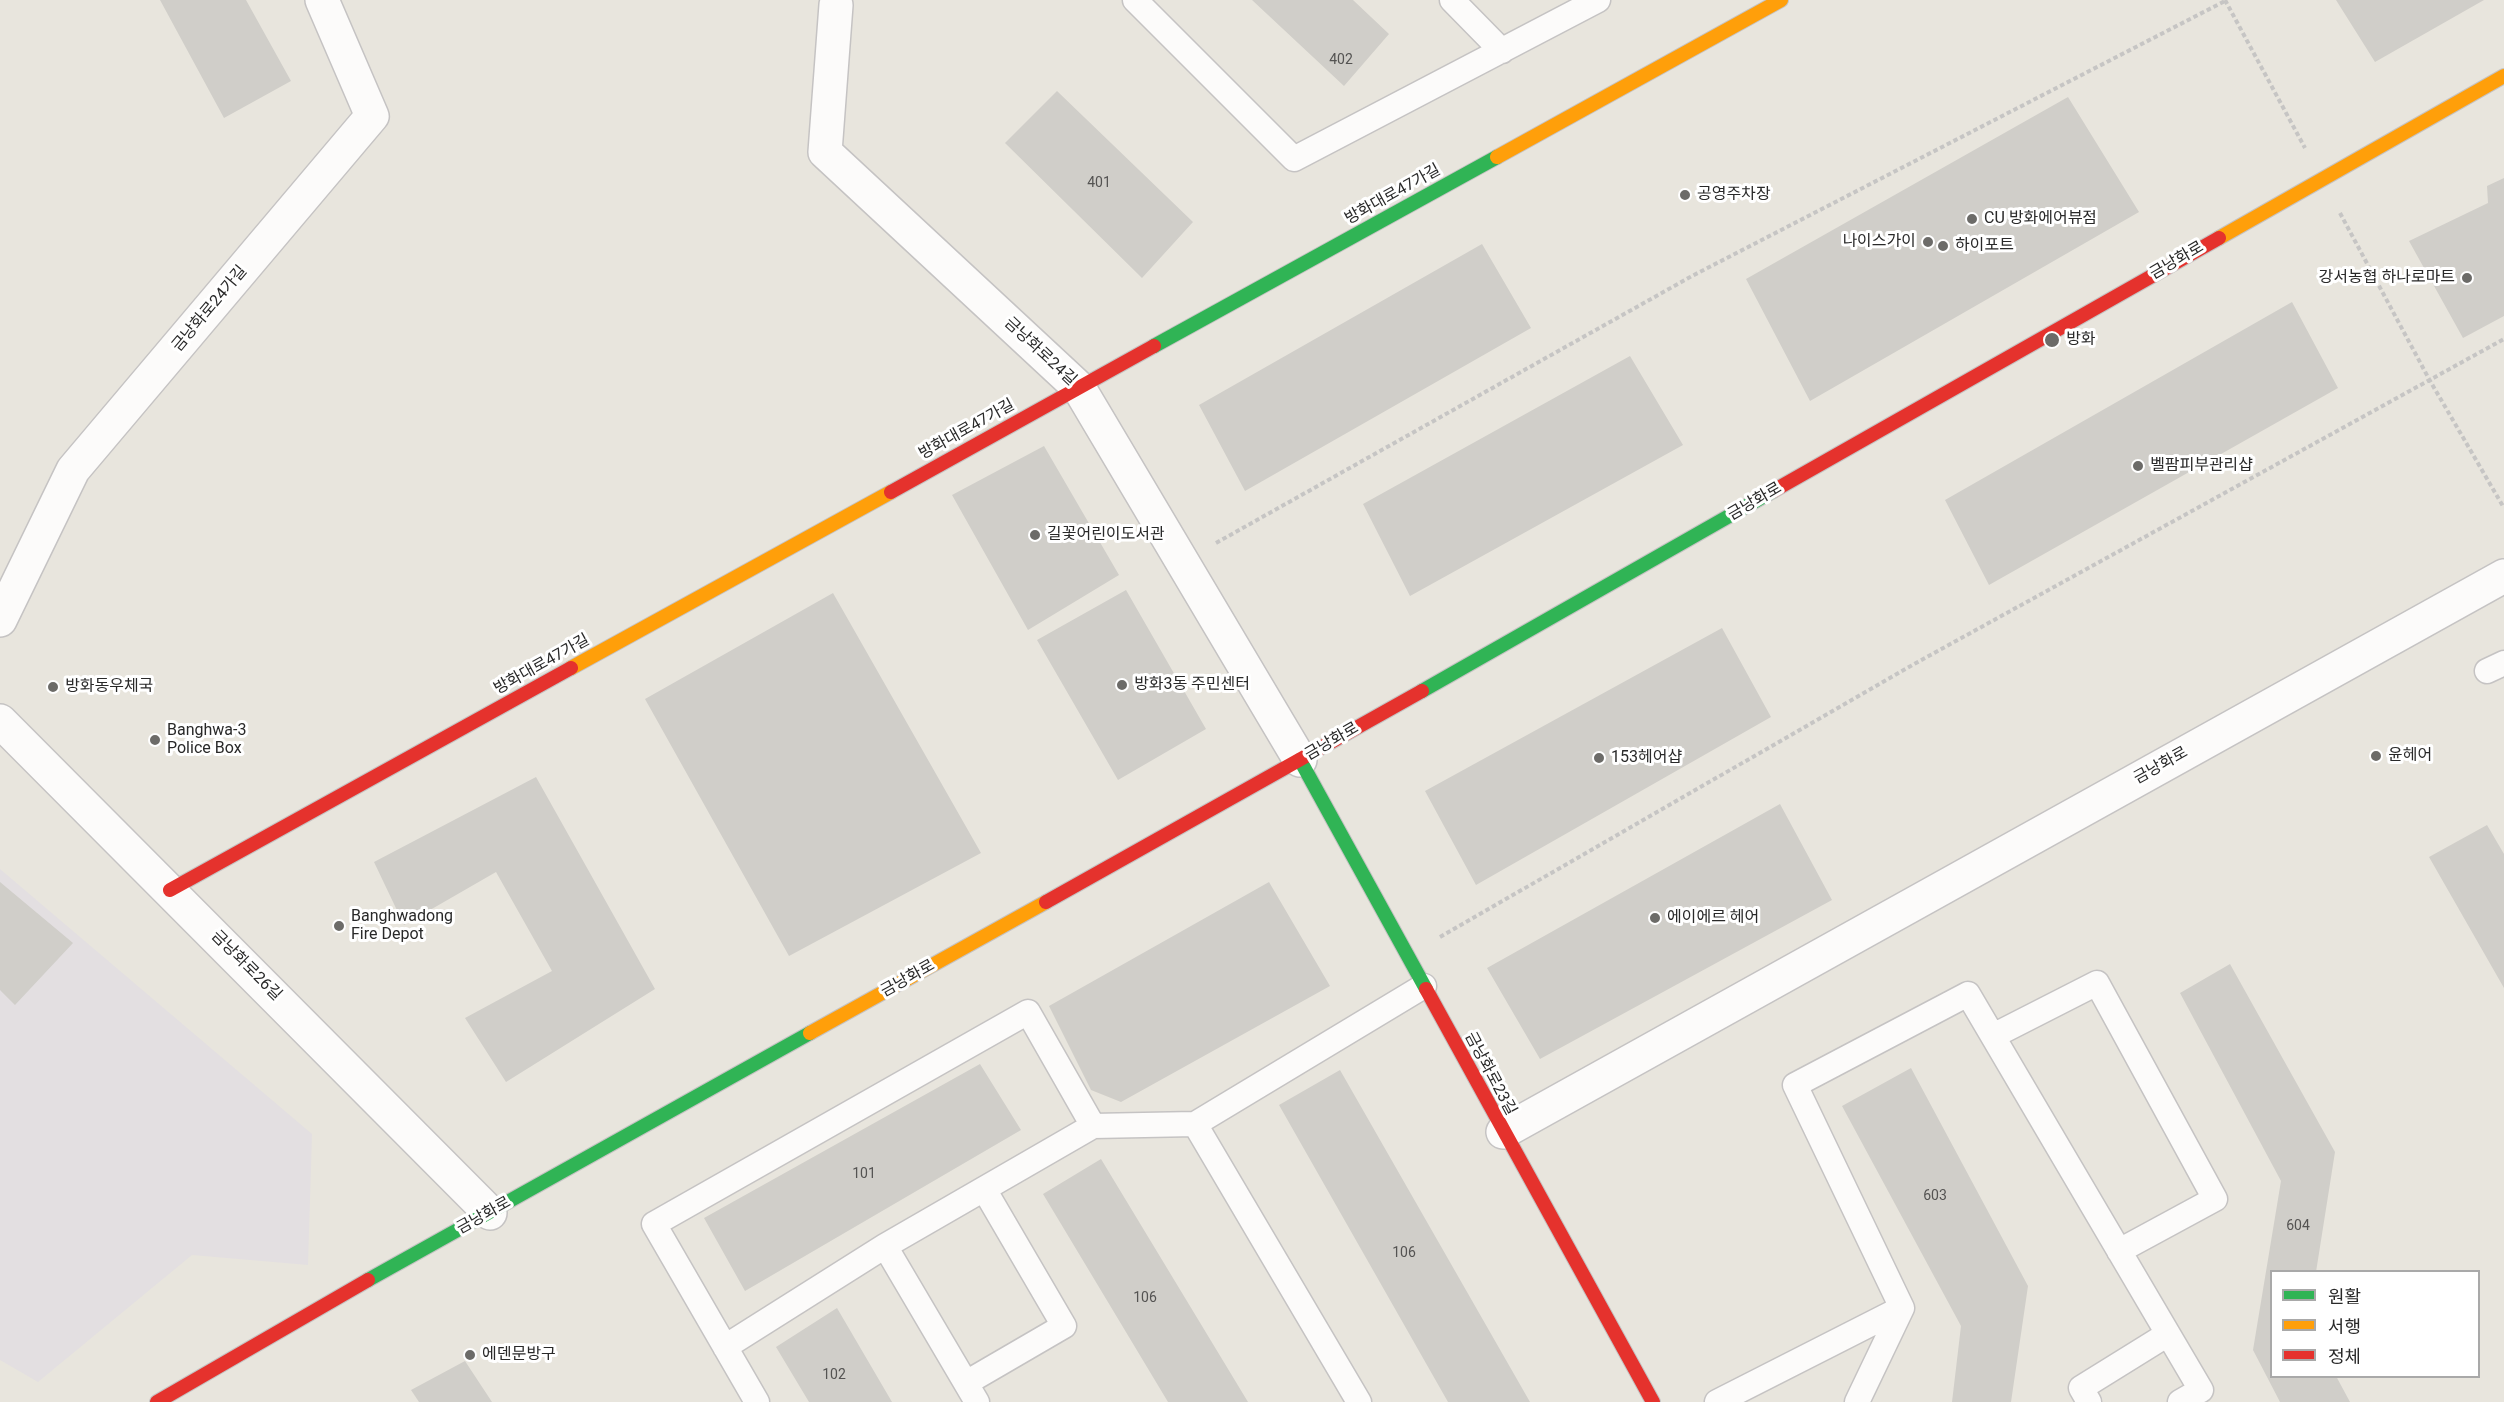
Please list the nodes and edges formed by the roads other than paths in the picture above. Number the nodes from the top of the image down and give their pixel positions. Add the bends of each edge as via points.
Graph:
1 (322, 0) edge
2 (1135, 0) edge
3 (1452, 0) edge
4 (1781, 0) edge
5 (835, 2) edge
6 (1592, 2) edge
7 (1502, 51) junction
8 (2504, 76) edge
9 (1079, 388) junction
10 (2504, 576) edge
11 (0, 620) edge
12 (0, 721) edge
13 (1300, 760) junction
14 (170, 890) junction
15 (1424, 986) junction
16 (1993, 1036) junction
17 (1195, 1124) junction
18 (1093, 1126) junction
19 (1503, 1132) junction
20 (984, 1189) junction
21 (490, 1213) junction
22 (885, 1246) junction
23 (2119, 1251) junction
24 (1902, 1308) junction
25 (2168, 1334) junction
26 (724, 1347) junction
27 (971, 1393) edge
28 (158, 1402) edge
29 (757, 1402) edge
30 (1359, 1402) edge
31 (1653, 1402) edge
32 (1717, 1402) edge
33 (1857, 1402) edge
34 (2089, 1402) edge
35 (2180, 1402) edge

1 - 11 street, 금낭화로24가길 via 372,116 74,470
2 - 7 lane via 1294,159
3 - 7 lane
4 - 9 street, 방화대로47가길
5 - 9 street, 금낭화로24길 via 825,152
6 - 7 lane
8 - 13 street, 금낭화로
9 - 13 street, 금낭화로24길
9 - 14 street, 방화대로47가길
10 - 19 street, 금낭화로
12 - 14 street, 금낭화로26길
13 - 15 street, 금낭화로23길
13 - 21 street, 금낭화로
14 - 21 street, 금낭화로26길
15 - 17 lane
15 - 19 street, 금낭화로23길
16 - 23 lane
16 - 23 lane via 2097,983 2215,1199
16 - 24 lane via 1968,993 1795,1085
17 - 18 lane
17 - 30 lane
18 - 20 lane
18 - 26 lane via 1028,1011 654,1224
19 - 31 street, 금낭화로23길
20 - 22 lane
20 - 27 lane via 1064,1326
21 - 28 street, 금낭화로
22 - 26 lane
22 - 27 lane
23 - 25 lane
24 - 32 lane
24 - 33 lane
25 - 34 lane via 2081,1388
25 - 35 lane via 2201,1390
26 - 29 lane

